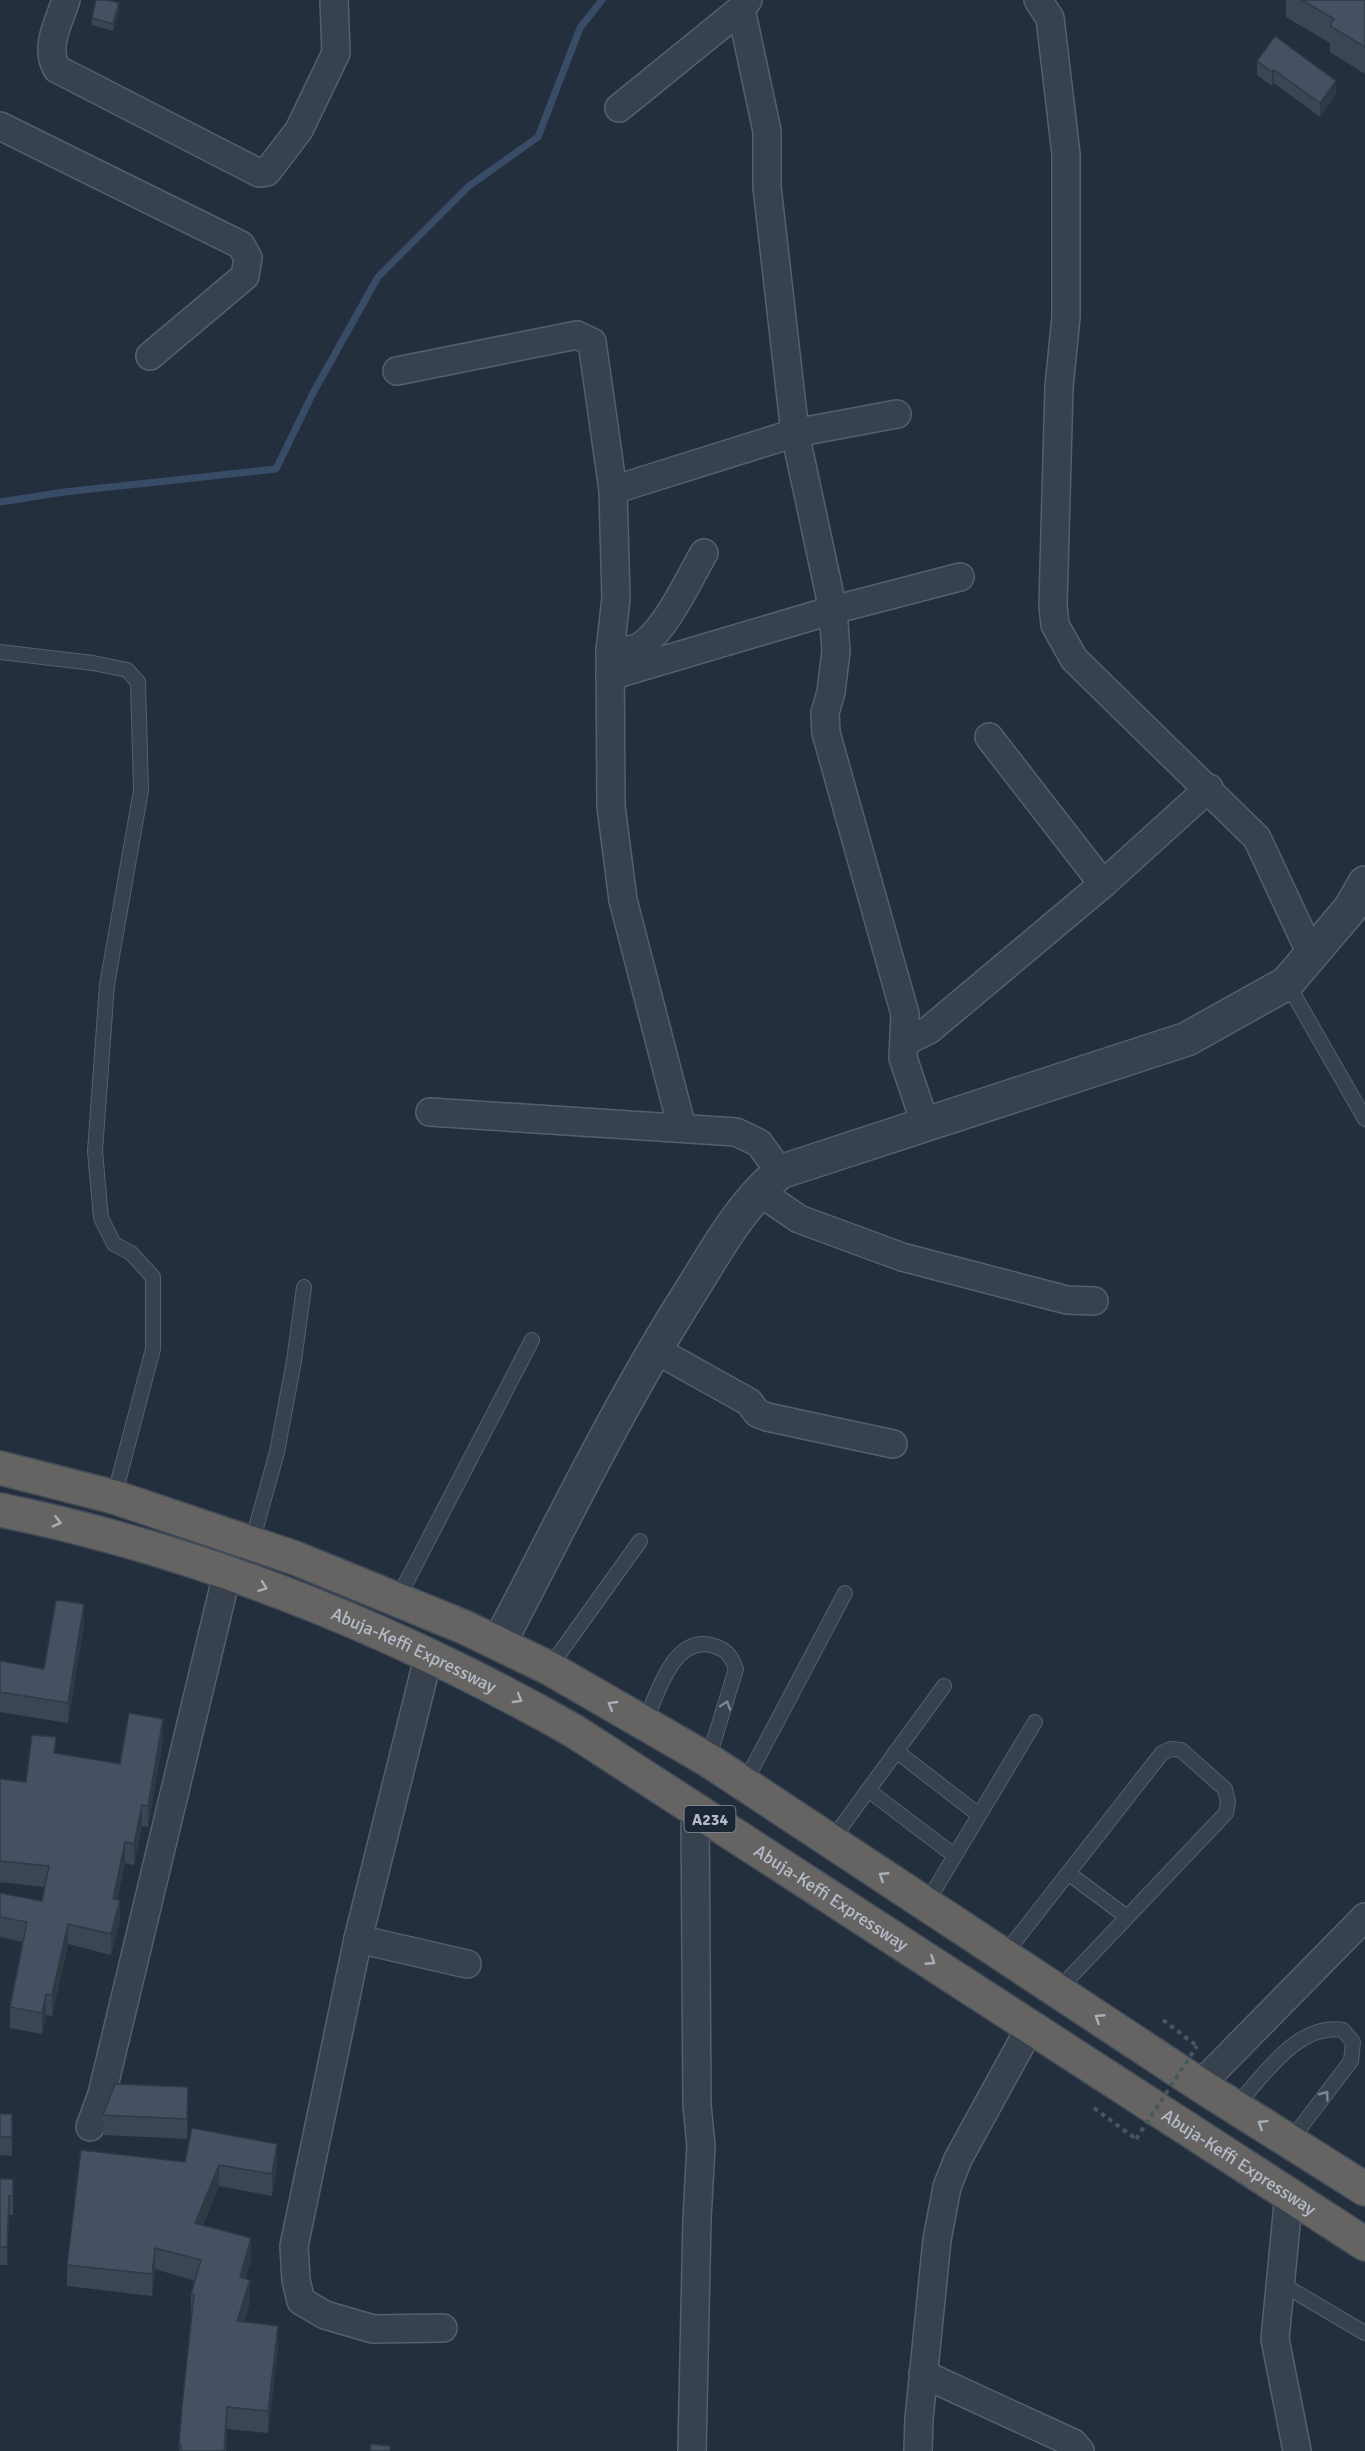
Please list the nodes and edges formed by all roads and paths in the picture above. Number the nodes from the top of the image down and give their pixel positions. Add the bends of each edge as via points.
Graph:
1 (66, 0) edge
2 (334, 0) edge
3 (1038, 0) edge
4 (745, 5) edge
5 (619, 108) dead end
6 (0, 126) edge
7 (150, 356) dead end
8 (396, 371) dead end
9 (897, 414) dead end
10 (795, 433) junction
11 (613, 490) junction
12 (704, 553) dead end
13 (960, 577) dead end
14 (833, 610) junction
15 (0, 652) edge
16 (610, 664) junction
17 (990, 737) dead end
18 (1209, 788) junction
19 (1365, 883) edge
20 (1103, 884) junction
21 (1312, 956) junction
22 (1287, 983) junction
23 (904, 1042) junction
24 (430, 1112) dead end
25 (1365, 1119) edge
26 (925, 1123) junction
27 (682, 1128) junction
28 (769, 1182) junction
29 (304, 1287) dead end
30 (1094, 1301) dead end
31 (532, 1340) dead end
32 (654, 1349) junction
33 (893, 1444) dead end
34 (0, 1468) edge
35 (114, 1497) junction
36 (0, 1510) edge
37 (640, 1540) dead end
38 (252, 1542) junction
39 (227, 1574) junction
40 (845, 1593) dead end
41 (398, 1600) junction
42 (499, 1643) junction
43 (429, 1654) junction
44 (549, 1668) junction
45 (944, 1686) dead end
46 (1035, 1722) dead end
47 (644, 1724) junction
48 (896, 1751) junction
49 (708, 1761) junction
50 (744, 1784) junction
51 (868, 1790) junction
52 (695, 1810) junction
53 (979, 1815) junction
54 (831, 1841) junction
55 (955, 1856) junction
56 (1068, 1873) junction
57 (926, 1905) junction
58 (1127, 1917) junction
59 (1365, 1917) edge
60 (358, 1938) junction
61 (1004, 1955) junction
62 (467, 1964) dead end
63 (1057, 1991) junction
64 (1163, 2020) dead end
65 (1031, 2026) junction
66 (1200, 2085) junction
67 (1235, 2107) junction
68 (1094, 2108) dead end
69 (90, 2127) dead end
70 (1290, 2141) junction
71 (1365, 2189) edge
72 (1289, 2194) junction
73 (1365, 2244) edge
74 (1280, 2283) junction
75 (443, 2328) dead end
76 (1365, 2333) edge
77 (923, 2374) junction
78 (692, 2451) edge
79 (918, 2451) edge
80 (1080, 2451) edge
81 (1297, 2451) edge

1 - 2 street via 51,46 51,60 57,69 259,173 267,172 299,130 336,53
3 - 18 street via 1050,18 1066,154 1066,317 1059,387 1055,625 1074,659
4 - 5 street
4 - 10 street via 767,131 767,188
6 - 7 street via 241,245 248,258 244,276
8 - 11 street via 577,335 592,342
9 - 10 street
10 - 11 street
10 - 14 street
11 - 16 street via 616,598
12 - 16 street via 662,625 648,640
13 - 14 street
14 - 16 street
14 - 23 street via 836,651 825,713 826,733 905,1014
15 - 35 lane via 127,670 138,682 141,790 107,985 94,1151 101,1218 114,1244 131,1253 153,1277 153,1348
16 - 27 street via 611,806 623,900
17 - 20 street
18 - 20 street
18 - 21 street via 1257,838
19 - 21 street via 1350,909
20 - 23 street via 928,1030
21 - 22 street
22 - 25 lane
22 - 26 street via 1187,1039
23 - 26 street via 903,1058
24 - 27 street
26 - 28 street
27 - 28 street via 736,1132 759,1143
28 - 30 street via 799,1219 902,1257 1067,1300
28 - 32 street via 732,1225
29 - 38 lane via 277,1452
31 - 41 lane
32 - 33 street via 749,1402 757,1413 767,1417
32 - 42 street
34 - 35 highway, Abuja-Keffi Expressway / A234
35 - 38 highway, Abuja-Keffi Expressway / A234
36 -> 39 highway, Abuja-Keffi Expressway / A234 via 51,1520
37 - 44 lane
38 - 41 highway, Abuja-Keffi Expressway / A234
39 -> 43 highway, Abuja-Keffi Expressway / A234 via 320,1607
39 - 69 street via 102,2094
40 - 50 lane
41 - 42 highway, Abuja-Keffi Expressway / A234
42 - 44 highway, Abuja-Keffi Expressway / A234
43 -> 52 highway, Abuja-Keffi Expressway / A234 via 574,1731
43 - 60 street
47 -> 44 highway, Abuja-Keffi Expressway / A234
45 - 48 lane
46 - 53 lane
47 - 49 highway, Abuja-Keffi Expressway / A234
49 -> 47 lane via 736,1669 731,1656 720,1648 700,1642 685,1648 676,1658
48 - 51 lane
48 - 53 lane
49 - 50 highway, Abuja-Keffi Expressway / A234
50 - 54 highway, Abuja-Keffi Expressway / A234
51 - 54 lane
51 - 55 lane
52 -> 65 highway, Abuja-Keffi Expressway / A234
52 - 78 street via 696,2070 701,2146
53 - 55 lane
57 -> 54 highway, Abuja-Keffi Expressway / A234
55 - 57 lane
56 - 58 lane
56 - 58 lane via 1162,1753 1181,1750 1226,1789 1226,1813
56 - 61 lane
57 - 61 highway, Abuja-Keffi Expressway / A234
58 - 63 lane
59 - 66 street
60 - 62 street
60 - 75 street via 294,2246 296,2280 301,2301 325,2315 373,2330
61 - 63 highway, Abuja-Keffi Expressway / A234
66 -> 63 highway, Abuja-Keffi Expressway / A234
64 - 68 path, bridge via 1197,2046 1136,2139
65 - 72 highway, Abuja-Keffi Expressway / A234
65 - 77 street via 958,2159 947,2187 937,2240
66 - 67 highway, Abuja-Keffi Expressway / A234
70 -> 67 highway, Abuja-Keffi Expressway / A234
70 -> 67 lane via 1351,2061 1353,2042 1343,2030 1326,2027 1298,2040
70 - 71 highway, Abuja-Keffi Expressway / A234
72 - 73 highway, Abuja-Keffi Expressway / A234
72 - 74 street
74 - 76 lane
74 - 81 street via 1275,2338
77 - 79 street
77 - 80 street via 1073,2443

